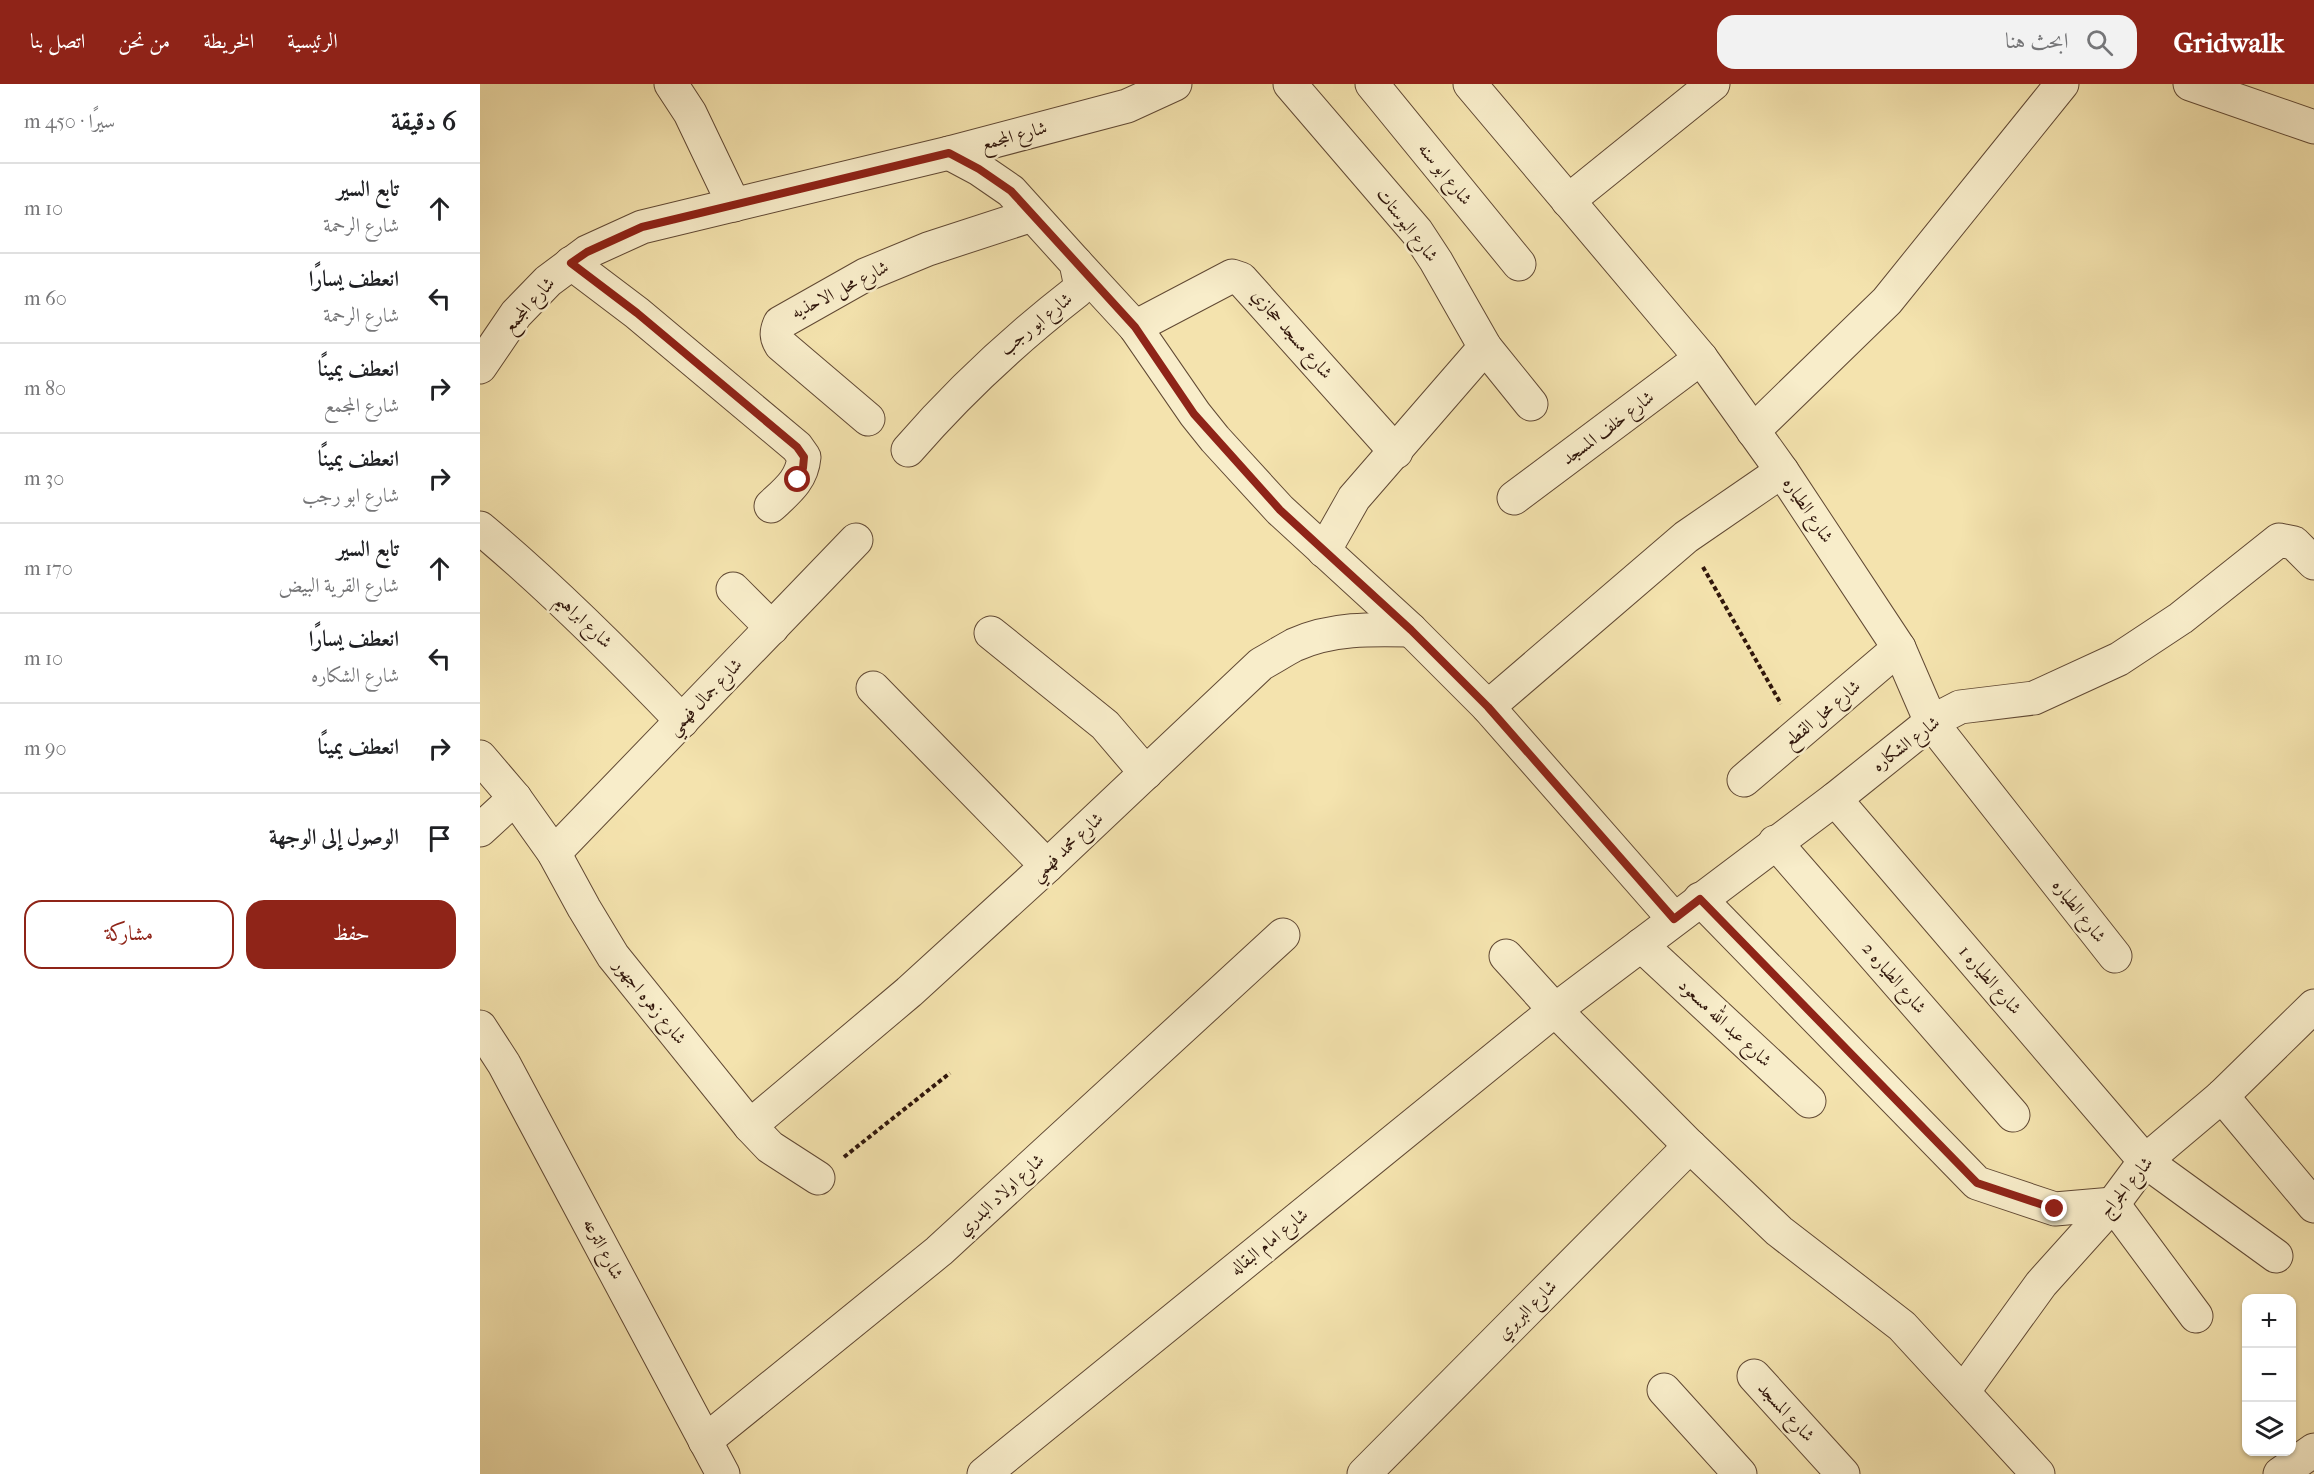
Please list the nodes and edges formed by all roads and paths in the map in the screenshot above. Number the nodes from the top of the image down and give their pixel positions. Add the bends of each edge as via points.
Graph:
1 (671, 84) edge
2 (1175, 84) edge
3 (1290, 84) edge
4 (1372, 84) edge
5 (1470, 84) edge
6 (1713, 84) edge
7 (2062, 84) edge
8 (2190, 84) edge
9 (2314, 127) edge
10 (949, 153) junction
11 (1568, 201) junction
12 (734, 205) junction
13 (1032, 214) junction
14 (571, 263) junction
15 (1076, 263) junction
16 (1519, 264) dead end
17 (1135, 327) junction
18 (1485, 347) junction
19 (1701, 358) junction
20 (480, 367) edge
21 (1531, 404) dead end
22 (868, 419) dead end
23 (1753, 431) junction
24 (908, 450) dead end
25 (1396, 452) junction
26 (1782, 471) junction
27 (1514, 498) dead end
28 (771, 506) dead end
29 (480, 528) edge
30 (1686, 537) junction
31 (856, 540) dead end
32 (1324, 551) junction
33 (2314, 563) edge
34 (733, 589) dead end
35 (772, 628) junction
36 (1411, 630) junction
37 (991, 633) dead end
38 (1899, 648) junction
39 (873, 688) dead end
40 (1488, 707) junction
41 (682, 721) junction
42 (1931, 722) junction
43 (1798, 734) junction
44 (480, 758) edge
45 (1146, 773) junction
46 (1744, 780) dead end
47 (515, 798) junction
48 (1835, 799) junction
49 (480, 830) edge
50 (1775, 842) junction
51 (554, 853) junction
52 (1047, 866) junction
53 (1700, 899) junction
54 (1674, 919) junction
55 (1283, 935) dead end
56 (1641, 945) junction
57 (1506, 956) dead end
58 (2115, 956) dead end
59 (2314, 1006) edge
60 (1555, 1010) junction
61 (480, 1027) edge
62 (950, 1073) dead end
63 (2222, 1096) junction
64 (1809, 1101) dead end
65 (2013, 1115) dead end
66 (750, 1126) junction
67 (1690, 1146) junction
68 (2145, 1161) junction
69 (818, 1178) joint
70 (2113, 1204) junction
71 (2314, 1206) edge
72 (2276, 1256) dead end
73 (2196, 1316) dead end
74 (1754, 1376) dead end
75 (1664, 1390) dead end
76 (1963, 1392) junction
77 (705, 1441) junction
78 (2314, 1450) edge
79 (723, 1474) edge
80 (984, 1474) edge
81 (1364, 1474) edge
82 (1740, 1474) edge
83 (1844, 1474) edge
84 (2038, 1474) edge
85 (2280, 1474) edge

1 - 12 street via 690,113
2 - 10 street, شارع المجمع via 1127,106
3 - 18 street, شارع البوستات via 1417,232
4 - 16 street, شارع ابو سنه
5 - 11 street, شارع الطياره
6 - 11 street
7 - 23 street via 1887,301
8 - 9 street
10 - 12 street, شارع المجمع
10 - 13 street via 997,180
11 - 19 street, شارع الطياره
12 - 14 street, شارع المجمع via 642,227
13 - 15 street
13 - 22 street, شارع محل الاحذيه via 865,275 780,323 777,338 781,345
14 - 20 street, شارع المجمع via 516,314
14 - 28 street via 797,447 804,457 798,480
15 - 17 street
15 - 24 street, شارع ابو رجب via 1080,282 1077,291 984,368
17 - 25 street, شارع مسجد حجازي via 1232,276 1241,279
17 - 32 street via 1215,439
18 - 21 street, شارع البوستات
18 - 25 street
19 - 23 street, شارع الطياره
19 - 27 street, شارع خلف المسجد
23 - 26 street, شارع الطياره
25 - 32 street via 1354,498
26 - 30 street
26 - 38 street, شارع الطياره
29 - 41 street, شارع ابراهيم via 558,596
30 - 40 street
30 - 43 path
31 - 35 street, شارع جمال فهمي
32 - 36 street
33 - 42 street, شارع الشكاره via 2294,543 2279,540 2181,618 2119,659 2034,698 1960,707
34 - 35 street
35 - 41 street, شارع جمال فهمي
36 - 40 street
36 - 45 street, شارع محمد فهمي via 1334,632 1296,644 1261,664
37 - 45 street via 1105,725
38 - 42 street, شارع الطياره
38 - 43 street, شارع محل القطع
39 - 52 street
40 - 54 street
41 - 51 street, شارع جمال فهمي
42 - 48 street, شارع الشكاره
42 - 58 street, شارع الطياره
43 - 46 street, شارع محل القطع
44 - 47 street, شارع زهره اجهور
45 - 52 street, شارع محمد فهمي
47 - 49 street
47 - 51 street, شارع زهره اجهور
48 - 50 street, شارع الشكاره
48 - 68 street, شارع الطياره 1
50 - 53 street, شارع الشكاره
50 - 65 street, شارع الطياره 2
51 - 66 street, شارع زهره اجهور via 613,956
52 - 66 street, شارع محمد فهمي via 909,992
53 - 54 street, شارع الشكاره
53 - 70 street via 1977,1183 2055,1209
54 - 56 street, شارع الشكاره
55 - 77 street, شارع اولاد البدري via 939,1251
56 - 60 street, شارع الشكاره
56 - 64 street, شارع عبد الله مسعود
57 - 60 street
59 - 63 street, شارع الجراج
60 - 67 street
60 - 80 street, شارع امام البقاله
61 - 77 street, شارع الترعه via 504,1064
62 - 69 path
63 - 68 street, شارع الجراج
63 - 71 street
66 - 69 street, شارع زهره اجهور via 770,1147
67 - 76 street via 1779,1231 1902,1326
67 - 81 street, شارع البربري
68 - 70 street, شارع الجراج
68 - 72 street, شارع الطياره 1
70 - 73 street
70 - 76 street, شارع الجراج via 2041,1284
74 - 83 street, شارع المسجد
75 - 82 street
76 - 84 street
77 - 79 street, شارع الترعه
78 - 85 street

